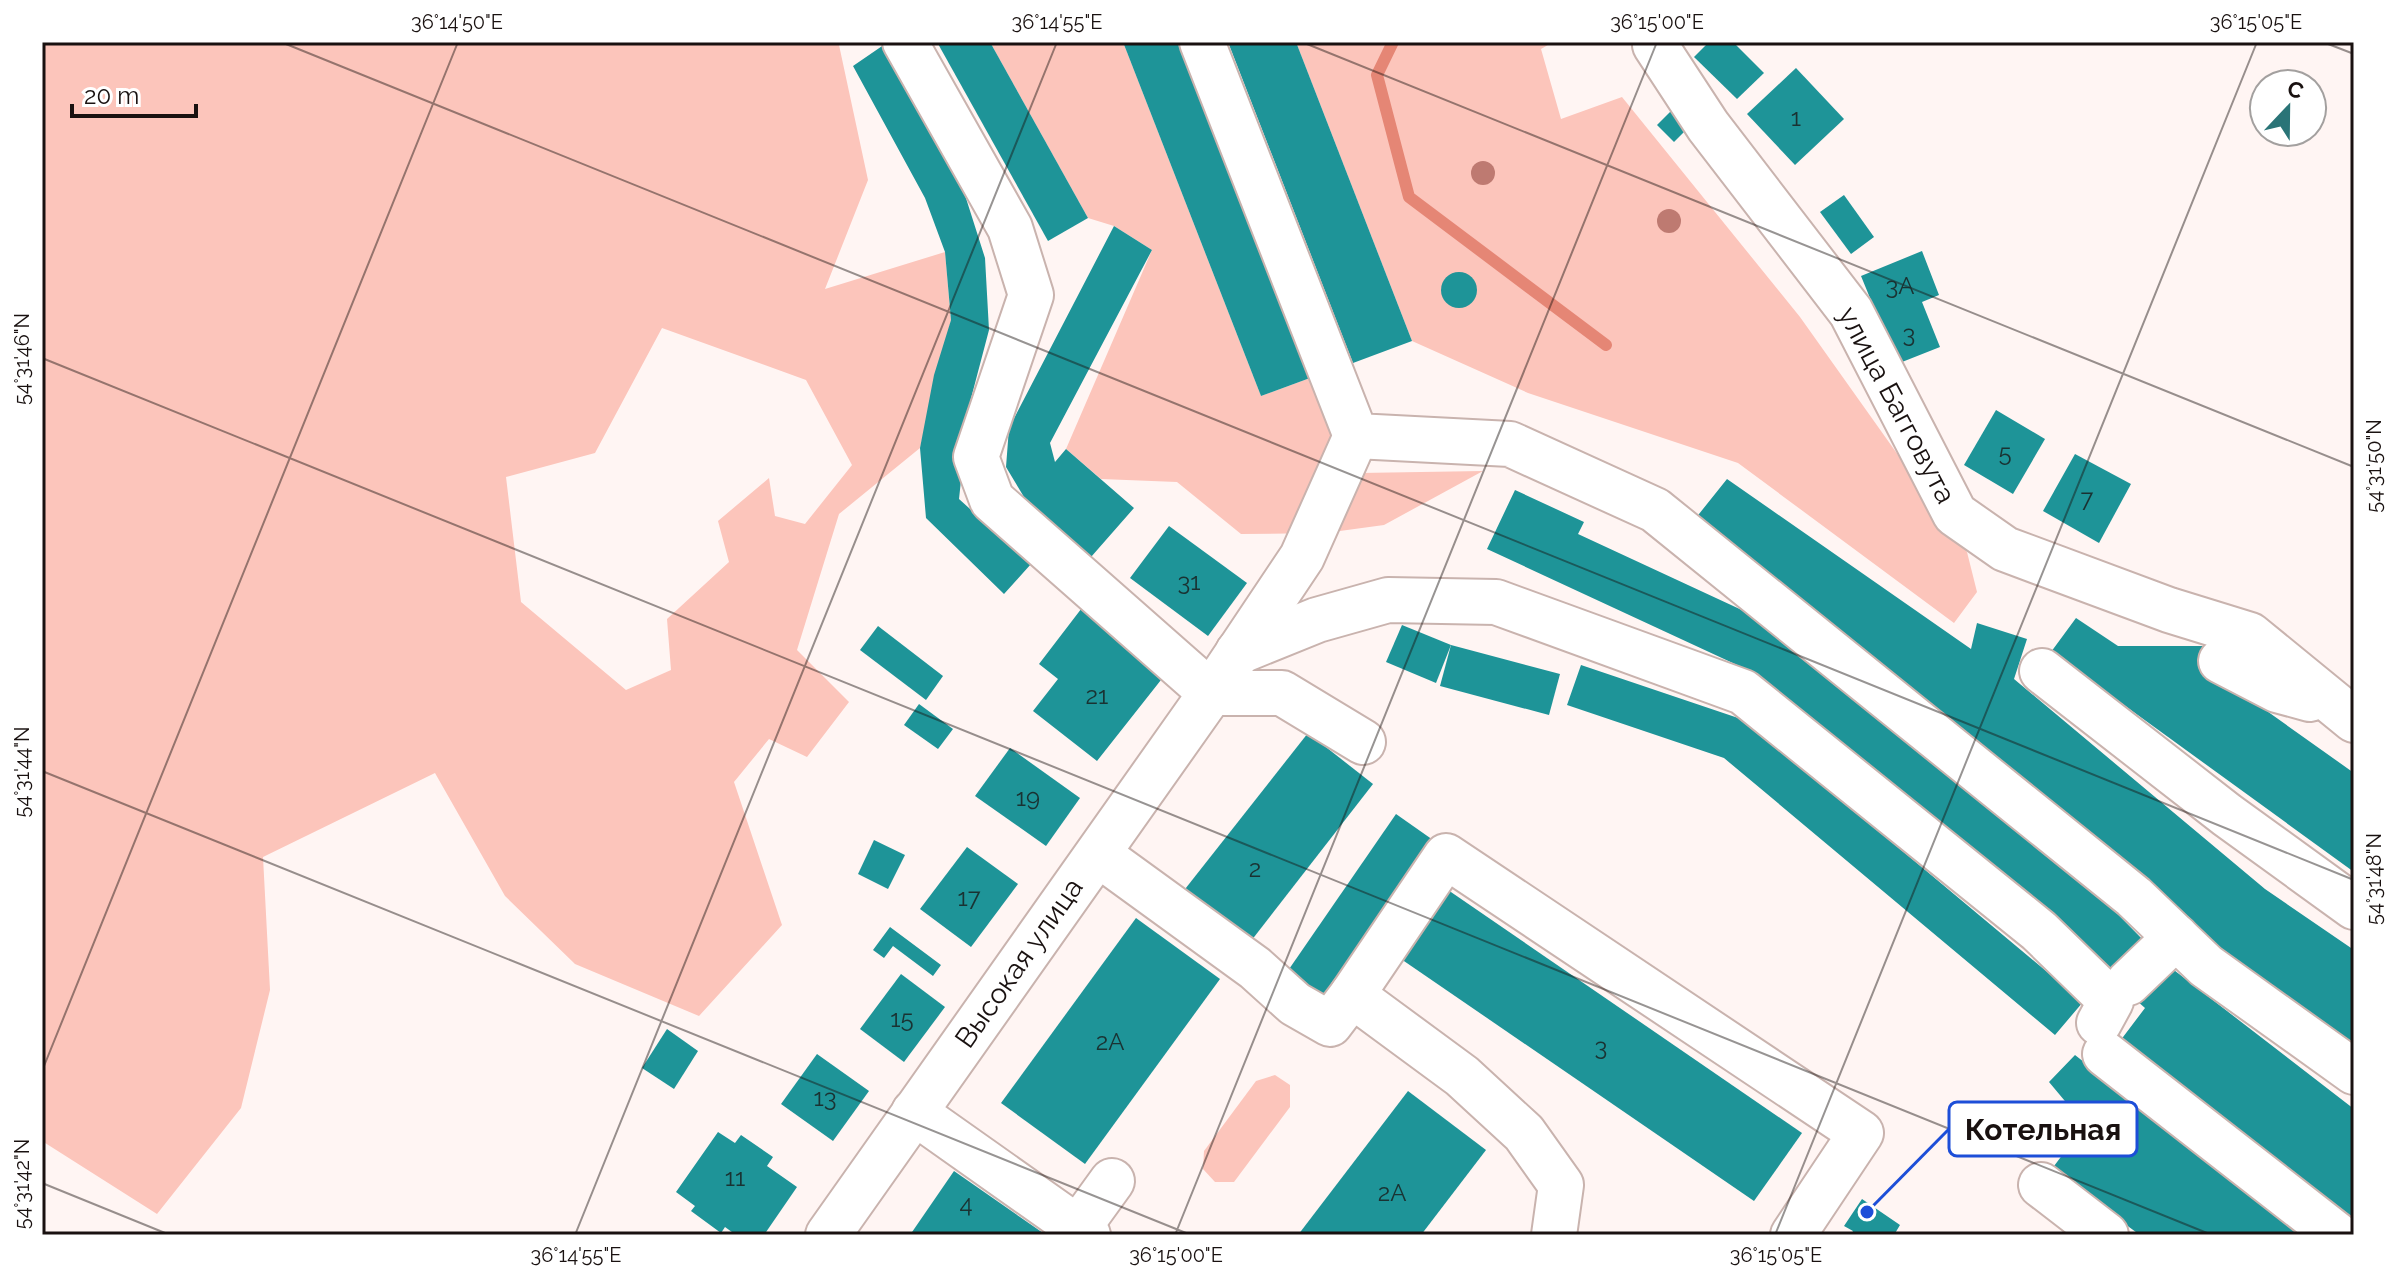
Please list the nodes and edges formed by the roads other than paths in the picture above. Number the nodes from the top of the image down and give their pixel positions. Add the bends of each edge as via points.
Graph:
1 (905, 42) edge
2 (1202, 42) edge
3 (1655, 45) dead end
4 (1356, 436) junction
5 (1238, 652) junction
6 (2221, 661) dead end
7 (2042, 671) dead end
8 (1211, 693) junction
9 (2346, 713) edge
10 (1363, 742) dead end
11 (1098, 854) junction
12 (2354, 907) edge
13 (2176, 937) junction
14 (2128, 983) dead end
15 (1352, 995) junction
16 (2354, 1072) edge
17 (914, 1112) junction
18 (1112, 1181) dead end
19 (2041, 1185) dead end
20 (1083, 1231) edge
21 (828, 1235) edge
22 (1554, 1235) edge
23 (1793, 1235) edge
24 (2106, 1235) edge
25 (2337, 1235) edge

1 - 8 street via 1010,228 1031,295 976,457 992,500
2 - 4 street
3 - 9 street, улица Багговута via 1708,126 1851,312 1955,514 2005,549 2250,635
4 - 5 street, Высокая улица via 1302,557
4 - 13 street via 1510,444 1655,510 2134,897
5 - 8 street, Высокая улица
5 - 25 street via 1317,620 1388,600 1496,602 1743,692 2039,931 2111,1001 2102,1038
6 - 9 street via 2277,690
7 - 12 street
8 - 10 street via 1282,693
8 - 11 street, Высокая улица
11 - 15 street via 1255,968 1295,1004 1330,1024
11 - 17 street, Высокая улица
13 - 14 street
13 - 16 street via 2206,966
15 - 22 street via 1462,1076 1524,1133 1561,1185
15 - 23 street via 1446,856 1861,1133
17 - 20 street
17 - 21 street, Высокая улица
18 - 20 street
19 - 24 street

